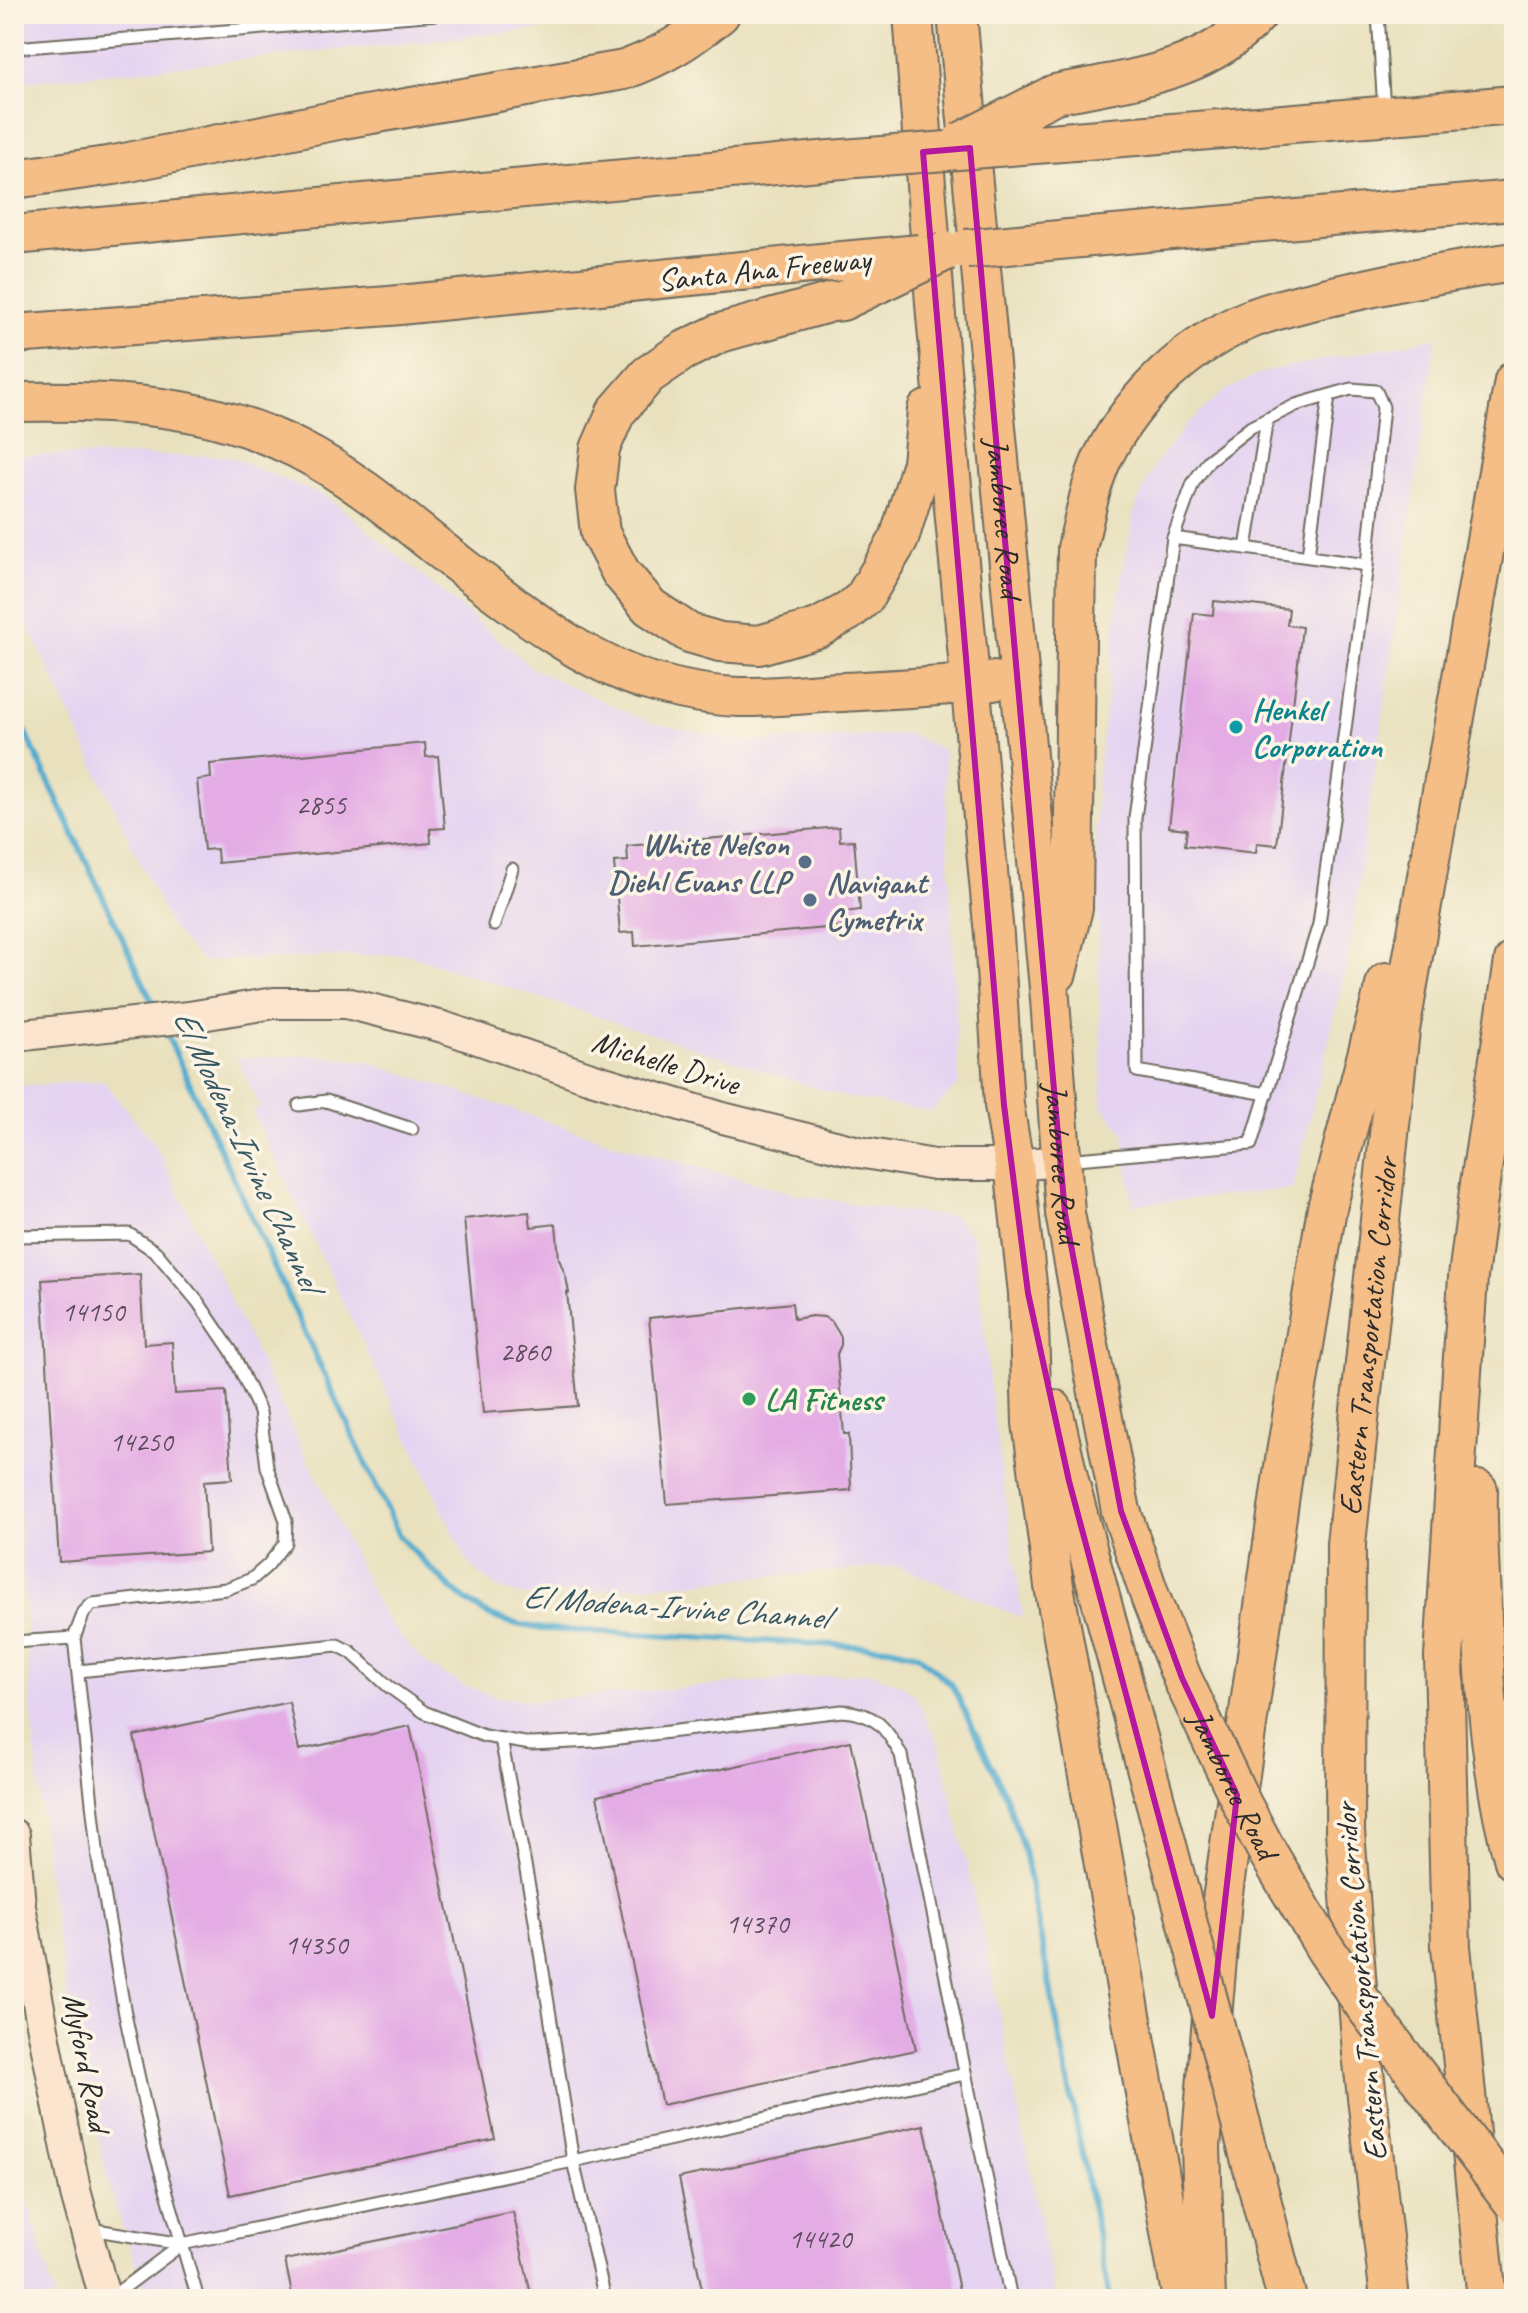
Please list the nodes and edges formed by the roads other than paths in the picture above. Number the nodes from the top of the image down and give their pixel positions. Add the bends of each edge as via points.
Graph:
1 (438, 14) edge
2 (720, 14) edge
3 (913, 14) edge
4 (957, 14) edge
5 (1258, 14) edge
6 (1378, 14) edge
7 (14, 48) edge
8 (1499, 106) edge
9 (1384, 116) junction
10 (945, 150) junction
11 (14, 179) edge
12 (1514, 200) edge
13 (14, 235) edge
14 (946, 251) junction
15 (1514, 262) edge
16 (936, 316) junction
17 (14, 334) edge
18 (1514, 381) edge
19 (1329, 396) junction
20 (14, 402) edge
21 (1267, 419) junction
22 (1173, 538) junction
23 (1246, 548) junction
24 (1308, 556) junction
25 (1367, 565) junction
26 (1021, 678) junction
27 (972, 684) junction
28 (1434, 837) junction
29 (512, 869) dead end
30 (494, 925) dead end
31 (1514, 961) edge
32 (1050, 999) junction
33 (14, 1036) edge
34 (1267, 1094) junction
35 (299, 1105) dead end
36 (412, 1129) dead end
37 (1062, 1161) junction
38 (1014, 1165) junction
39 (1480, 1183) junction
40 (14, 1236) edge
41 (1028, 1293) junction
42 (74, 1638) junction
43 (14, 1642) edge
44 (78, 1671) junction
45 (501, 1739) junction
46 (14, 1835) edge
47 (1514, 1861) edge
48 (22, 1959) edge
49 (965, 2074) junction
50 (573, 2161) junction
51 (1514, 2203) edge
52 (86, 2229) junction
53 (182, 2244) junction
54 (107, 2299) edge
55 (198, 2299) edge
56 (605, 2299) edge
57 (1011, 2299) edge
58 (1182, 2299) edge
59 (1206, 2299) edge
60 (1287, 2299) edge
61 (1390, 2299) edge
62 (1487, 2299) edge

1 - 7 lane
2 - 11 highway via 658,58 624,70
3 - 16 highway, Jamboree Road
4 - 26 highway, Jamboree Road
5 - 10 highway, bridge via 1215,51 1178,68 1055,94
6 - 9 lane
8 - 9 highway
9 - 10 highway, bridge
10 - 13 highway, bridge
12 - 14 highway, Santa Ana Freeway, bridge
14 - 16 highway, bridge via 842,301 720,333 683,351 648,375 616,412 600,449 595,490 600,533 621,573 650,607 689,633 759,645 818,628 864,598 899,539 922,463
14 - 17 highway, Santa Ana Freeway, bridge via 389,306
15 - 32 highway via 1453,270 1254,318 1184,359 1128,417 1105,453 1077,548 1073,908
16 - 27 highway, Jamboree Road
18 - 28 highway, Eastern Transportation Corridor
19 - 21 lane
19 - 24 lane
19 - 25 lane via 1351,389 1376,391 1383,407
20 - 27 highway via 157,406 230,421 298,449 356,485 551,632 645,680 741,697
21 - 22 lane via 1209,460 1193,483
21 - 23 lane
22 - 23 lane
22 - 34 lane via 1135,818 1137,1071
23 - 24 lane
24 - 25 lane
25 - 34 lane via 1319,924
26 - 27 highway
26 - 32 highway, Jamboree Road
27 - 38 highway, Jamboree Road via 1004,1105
28 - 59 highway via 1399,934 1327,1208 1286,1453 1222,1900 1201,2147
28 - 61 highway, Eastern Transportation Corridor via 1400,1030 1346,1544 1345,1831 1362,2053
29 - 30 lane
31 - 39 highway
32 - 37 highway, Jamboree Road
33 - 38 street, Michelle Drive via 274,1003 346,1003 443,1027 588,1077 812,1141 934,1165
34 - 37 lane, Michelle Drive via 1251,1144
35 - 36 lane via 326,1101
37 - 38 street, Michelle Drive
37 - 51 highway, Jamboree Road, bridge via 1065,1213 1121,1511 1182,1678 1255,1829 1326,1950
38 - 41 highway, Jamboree Road
39 - 47 highway via 1477,1527 1483,1652 1502,1819
39 - 62 highway via 1468,1277 1444,1657 1451,1947
40 - 42 lane via 129,1234 156,1252 232,1352 260,1412 267,1467 286,1521 285,1543 252,1579 226,1589 92,1604
41 - 58 highway, Jamboree Road via 1032,1423 1054,1586
41 - 60 highway, bridge via 1069,1481
42 - 43 lane
42 - 44 lane
44 - 45 lane via 337,1645 424,1712
44 - 53 lane via 98,1858 125,2014 154,2148
45 - 49 lane via 531,1744 594,1741 842,1711 877,1721 901,1755
45 - 50 lane
46 - 48 street, Myford Road
48 - 52 street, Myford Road
49 - 50 lane
49 - 57 lane
50 - 53 lane
50 - 56 lane
52 - 53 lane
52 - 54 street, Myford Road
53 - 54 lane
53 - 55 lane

